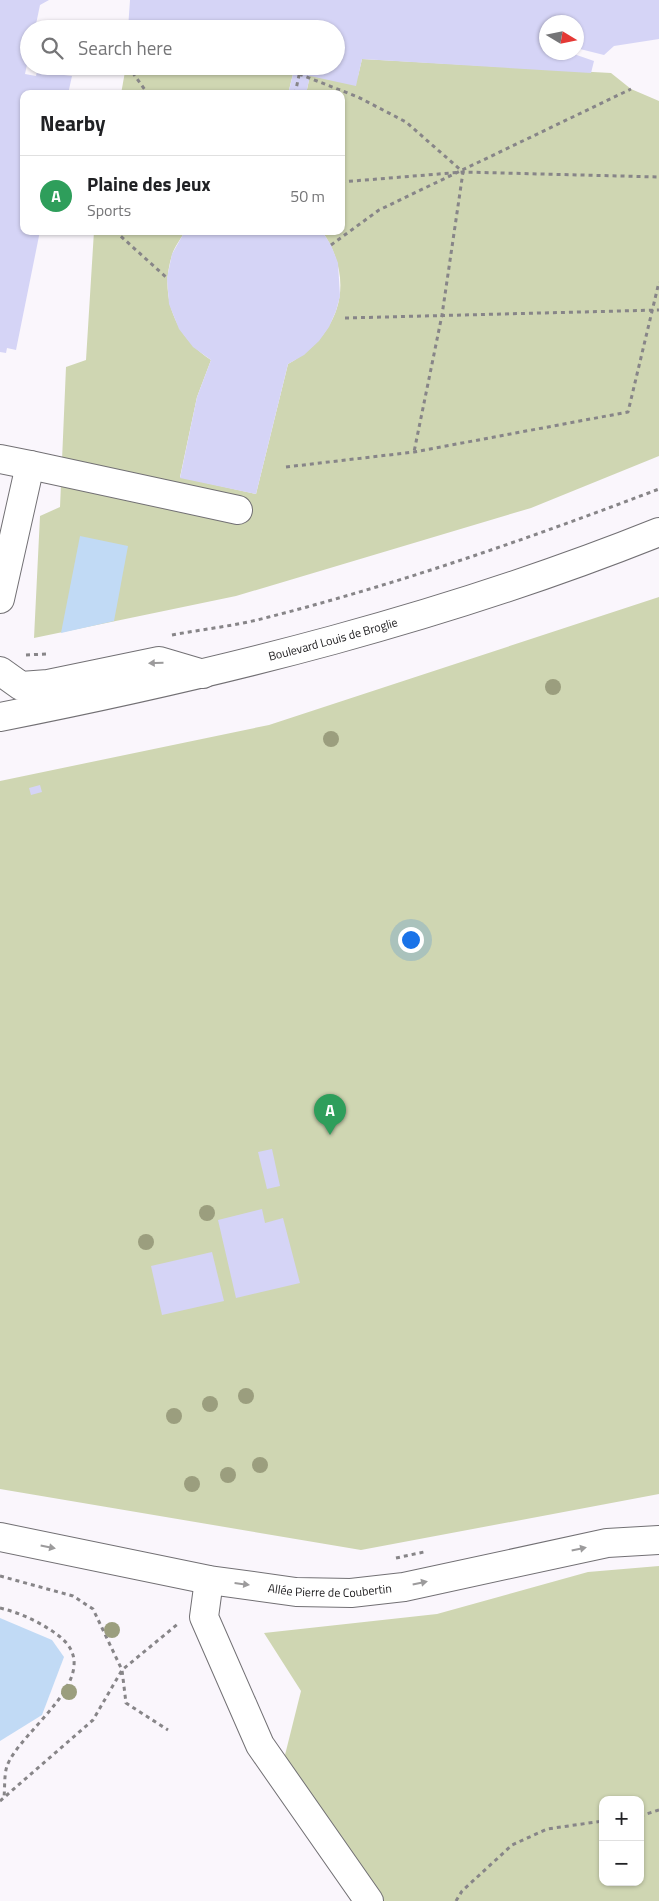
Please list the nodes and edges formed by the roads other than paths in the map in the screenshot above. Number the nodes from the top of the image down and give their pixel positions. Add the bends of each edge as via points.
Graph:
1 (0, 459) edge
2 (30, 465) junction
3 (238, 510) dead end
4 (659, 532) edge
5 (0, 599) edge
6 (10, 663) edge
7 (203, 674) junction
8 (0, 717) edge
9 (0, 1537) edge
10 (659, 1540) edge
11 (209, 1580) junction
12 (369, 1901) edge

1 - 2 main road
2 - 3 main road
2 - 5 main road
4 - 7 main road, Boulevard Louis de Broglie via 500,589 370,629
7 -> 6 main road via 159,661 48,684 21,686
7 - 8 main road, Boulevard Louis de Broglie
9 -> 11 main road, Allée Pierre de Coubertin
11 -> 10 main road, Allée Pierre de Coubertin via 296,1592 351,1593 404,1587 607,1544
11 - 12 main road via 204,1617 260,1745

